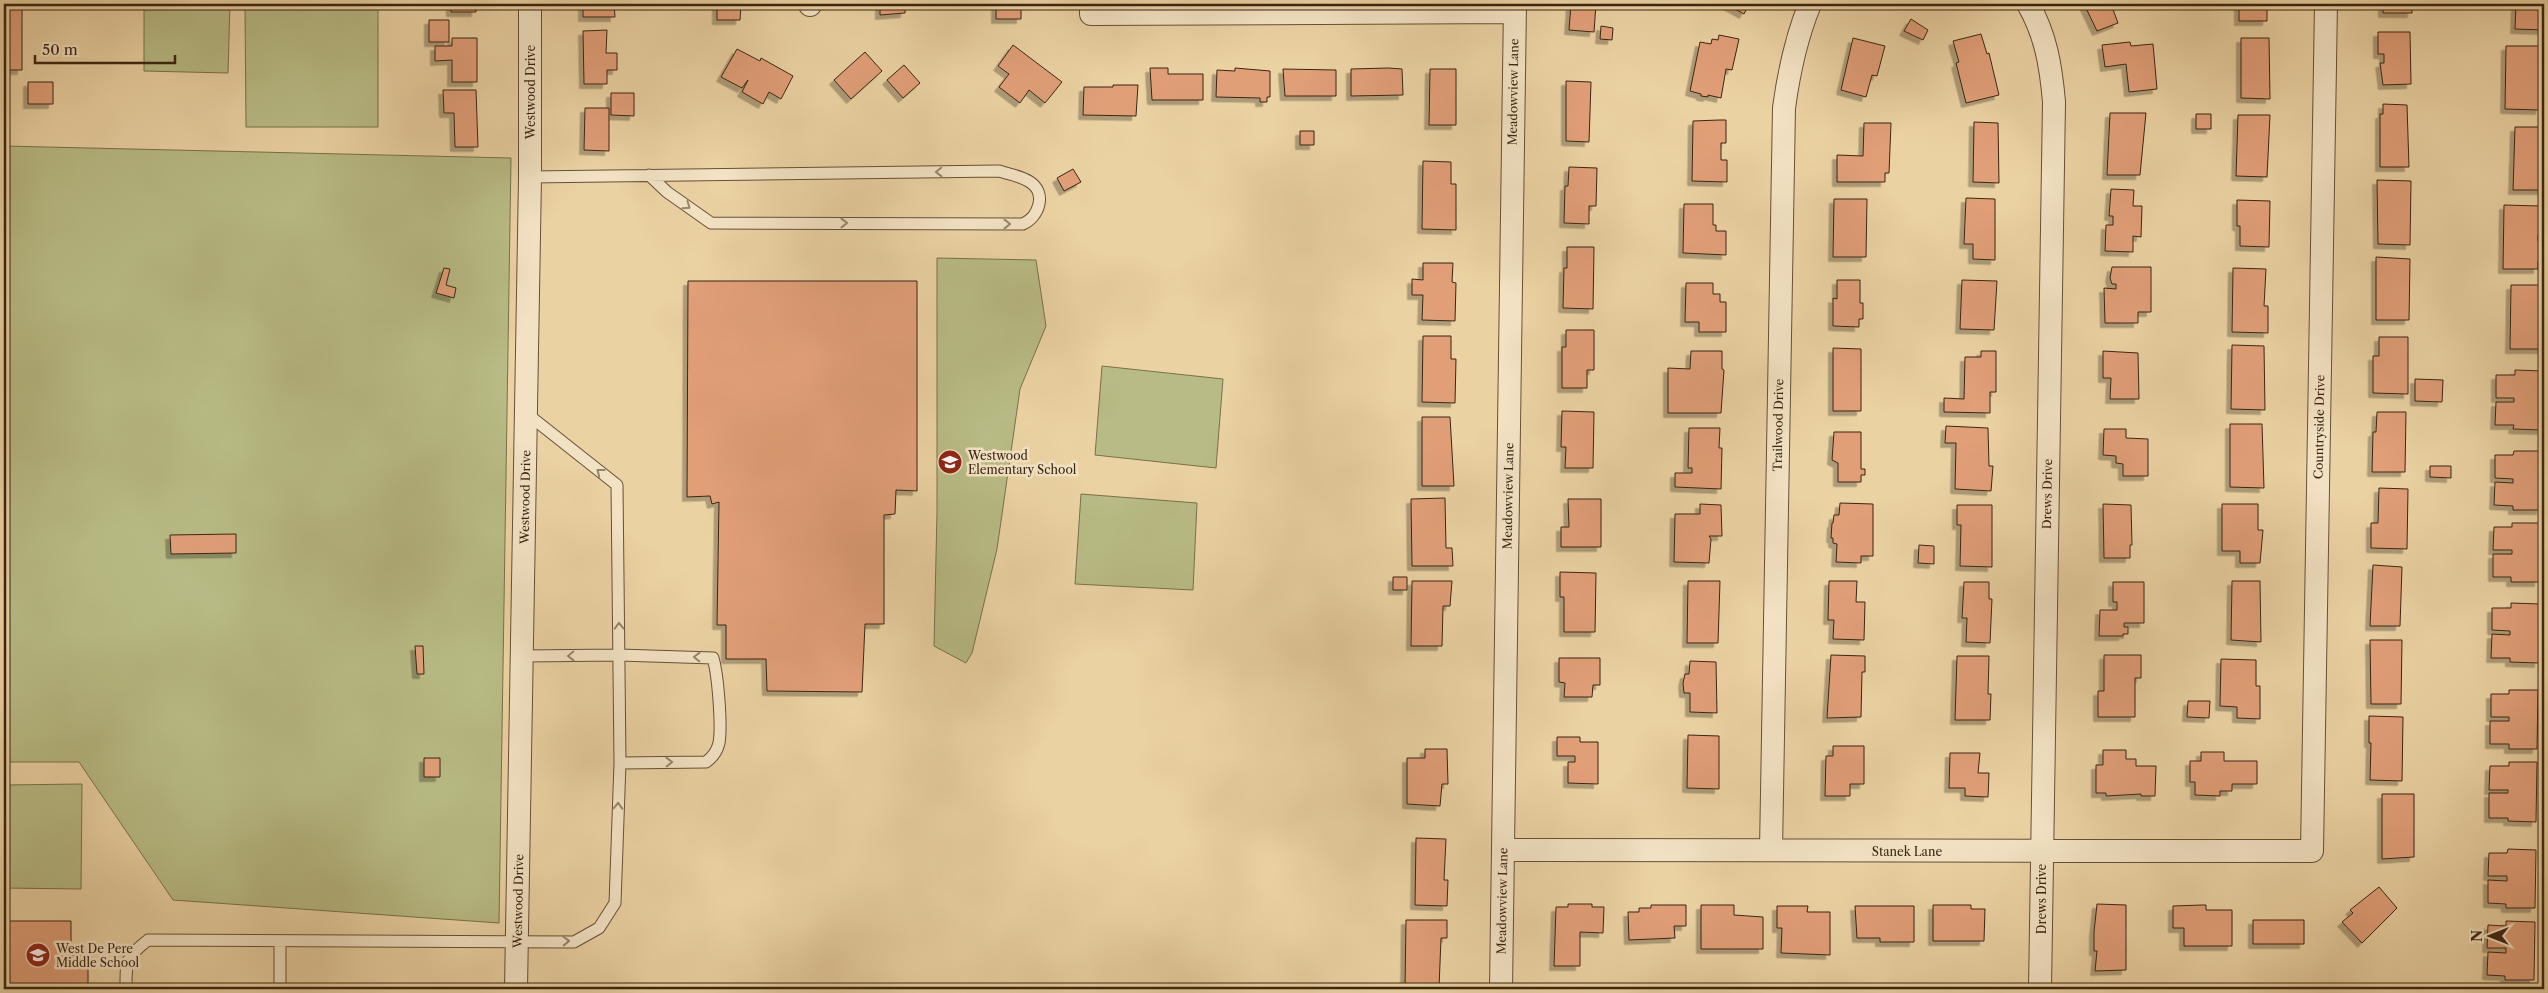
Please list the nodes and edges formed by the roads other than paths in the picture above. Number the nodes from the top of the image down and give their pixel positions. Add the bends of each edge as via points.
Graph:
1 (530, 4) edge
2 (1091, 4) edge
3 (1810, 4) edge
4 (2028, 4) edge
5 (2326, 4) edge
6 (1515, 8) edge
7 (649, 176) junction
8 (530, 177) junction
9 (526, 413) junction
10 (619, 655) junction
11 (522, 656) junction
12 (620, 763) junction
13 (1503, 850) junction
14 (1771, 850) junction
15 (2042, 851) junction
16 (2312, 851) joint
17 (280, 941) junction
18 (518, 942) junction
19 (126, 989) edge
20 (280, 989) edge
21 (516, 989) edge
22 (1501, 989) edge
23 (2040, 989) edge

1 - 8 street, Westwood Drive
2 - 6 street via 1091,14
3 - 14 street, Trailwood Drive via 1789,66 1784,108
4 - 15 street, Drews Drive via 2044,39 2054,102
5 - 16 street, Countryside Drive
6 - 13 street, Meadowview Lane
7 -> 7 lane via 711,223 1023,224 1038,212 1039,201 1038,189 1029,182 999,171
7 - 8 lane
8 - 9 street, Westwood Drive
10 -> 9 lane via 617,485
9 - 11 street, Westwood Drive
10 -> 11 lane
10 - 12 lane
12 -> 10 lane via 706,762 714,756 719,743 717,672 713,658
11 - 18 street, Westwood Drive
18 -> 12 lane via 574,942 599,928 614,903
13 - 14 street, Stanek Lane
13 - 22 street, Meadowview Lane
14 - 15 street, Stanek Lane
15 - 16 street, Stanek Lane
15 - 23 street, Drews Drive
17 - 18 lane
17 - 19 lane via 148,940 131,953 126,967
17 - 20 lane
18 - 21 street, Westwood Drive

